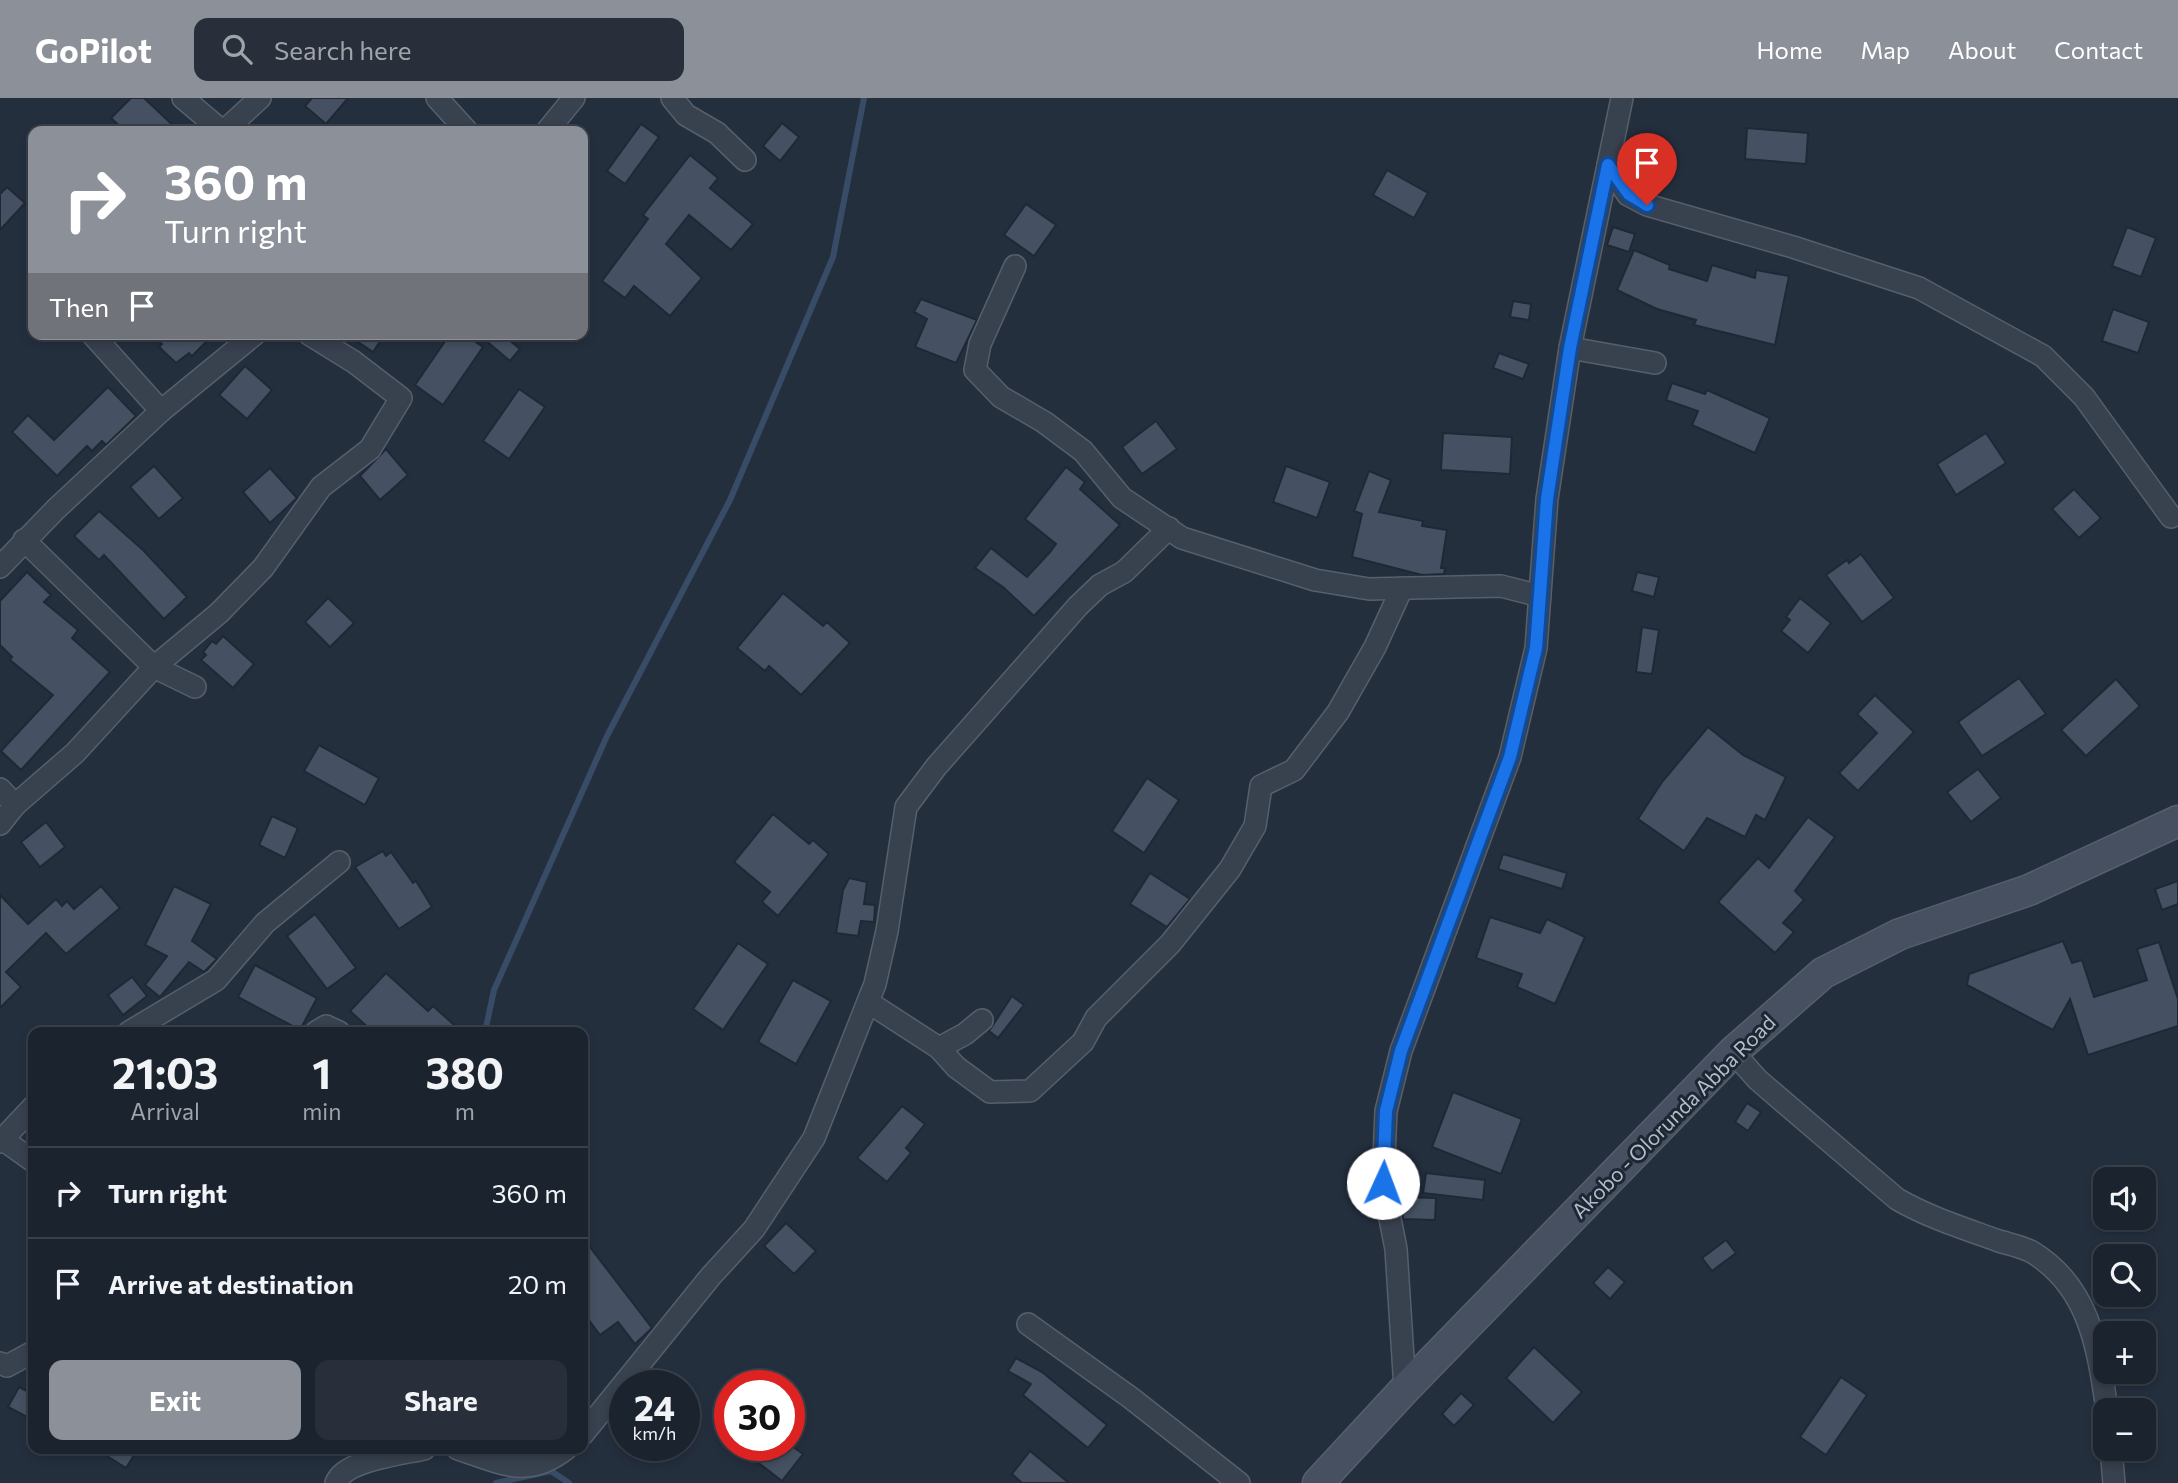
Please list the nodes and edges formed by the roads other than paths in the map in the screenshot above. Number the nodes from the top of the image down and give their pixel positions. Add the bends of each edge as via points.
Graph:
1 (183, 98) edge
2 (260, 98) edge
3 (437, 98) edge
4 (574, 98) edge
5 (672, 98) edge
6 (1622, 98) edge
7 (217, 126) edge
8 (229, 126) edge
9 (462, 126) edge
10 (551, 126) edge
11 (745, 160) dead end
12 (1608, 165) junction
13 (1014, 266) dead end
14 (97, 340) edge
15 (248, 340) edge
16 (319, 340) edge
17 (1570, 348) junction
18 (1655, 363) dead end
19 (161, 411) junction
20 (2171, 517) dead end
21 (1169, 527) junction
22 (24, 540) junction
23 (0, 566) edge
24 (1402, 588) junction
25 (1540, 596) junction
26 (154, 667) junction
27 (195, 687) dead end
28 (0, 789) edge
29 (15, 805) junction
30 (2178, 821) edge
31 (0, 824) edge
32 (339, 862) dead end
33 (868, 1002) junction
34 (982, 1020) dead end
35 (137, 1027) edge
36 (939, 1048) junction
37 (1733, 1052) junction
38 (28, 1112) edge
39 (1, 1141) edge
40 (28, 1158) edge
41 (1028, 1324) dead end
42 (28, 1355) edge
43 (0, 1363) edge
44 (1405, 1389) junction
45 (2105, 1398) edge
46 (588, 1428) edge
47 (401, 1454) edge
48 (475, 1454) edge
49 (560, 1454) edge
50 (2112, 1461) edge
51 (336, 1483) edge
52 (1238, 1483) edge
53 (1318, 1483) edge
54 (2114, 1483) edge

1 - 7 street
2 - 8 street
3 - 9 street
4 - 10 street
5 - 11 street via 686,115 717,133
6 - 12 street
12 - 17 street
12 - 20 street via 1629,194 1647,205 1919,288 2043,356 2084,397
13 - 21 street via 980,344 975,370 1001,397 1083,451 1122,498
14 - 19 street
15 - 19 street
16 - 26 street via 401,398 370,449 321,487 263,568 219,613
17 - 18 street
17 - 25 street via 1547,499
19 - 22 street
21 - 24 street via 1182,538 1315,580 1369,589
21 - 33 street via 1124,572 1100,585 1078,606 906,807 887,931
22 - 23 street
22 - 26 street
24 - 25 street via 1501,586
24 - 36 street via 1338,712 1294,770 1261,786 1255,826 1230,869 1170,944 1096,1018 1083,1042 1030,1091 990,1092
25 - 44 street via 1536,648 1510,757 1401,1051 1386,1111 1383,1183 1396,1249
26 - 27 street
26 - 29 street via 75,753
28 - 29 street
29 - 31 street
30 - 37 main road, Akobo - Olorunda Abba Road via 2029,890 1900,934 1823,974
32 - 35 street via 265,923 216,980
33 - 36 street
33 - 46 street via 814,1138 789,1178 754,1229
34 - 36 street
37 - 44 main road, Akobo - Olorunda Abba Road
37 - 45 street via 1758,1080 1897,1199 2031,1251 2065,1278 2096,1340
38 - 39 street
39 - 40 street
41 - 52 street
42 - 43 street via 7,1366
44 - 53 main road, Akobo - Olorunda Abba Road
47 - 51 street via 360,1463
48 - 49 street via 522,1468
50 - 54 street

